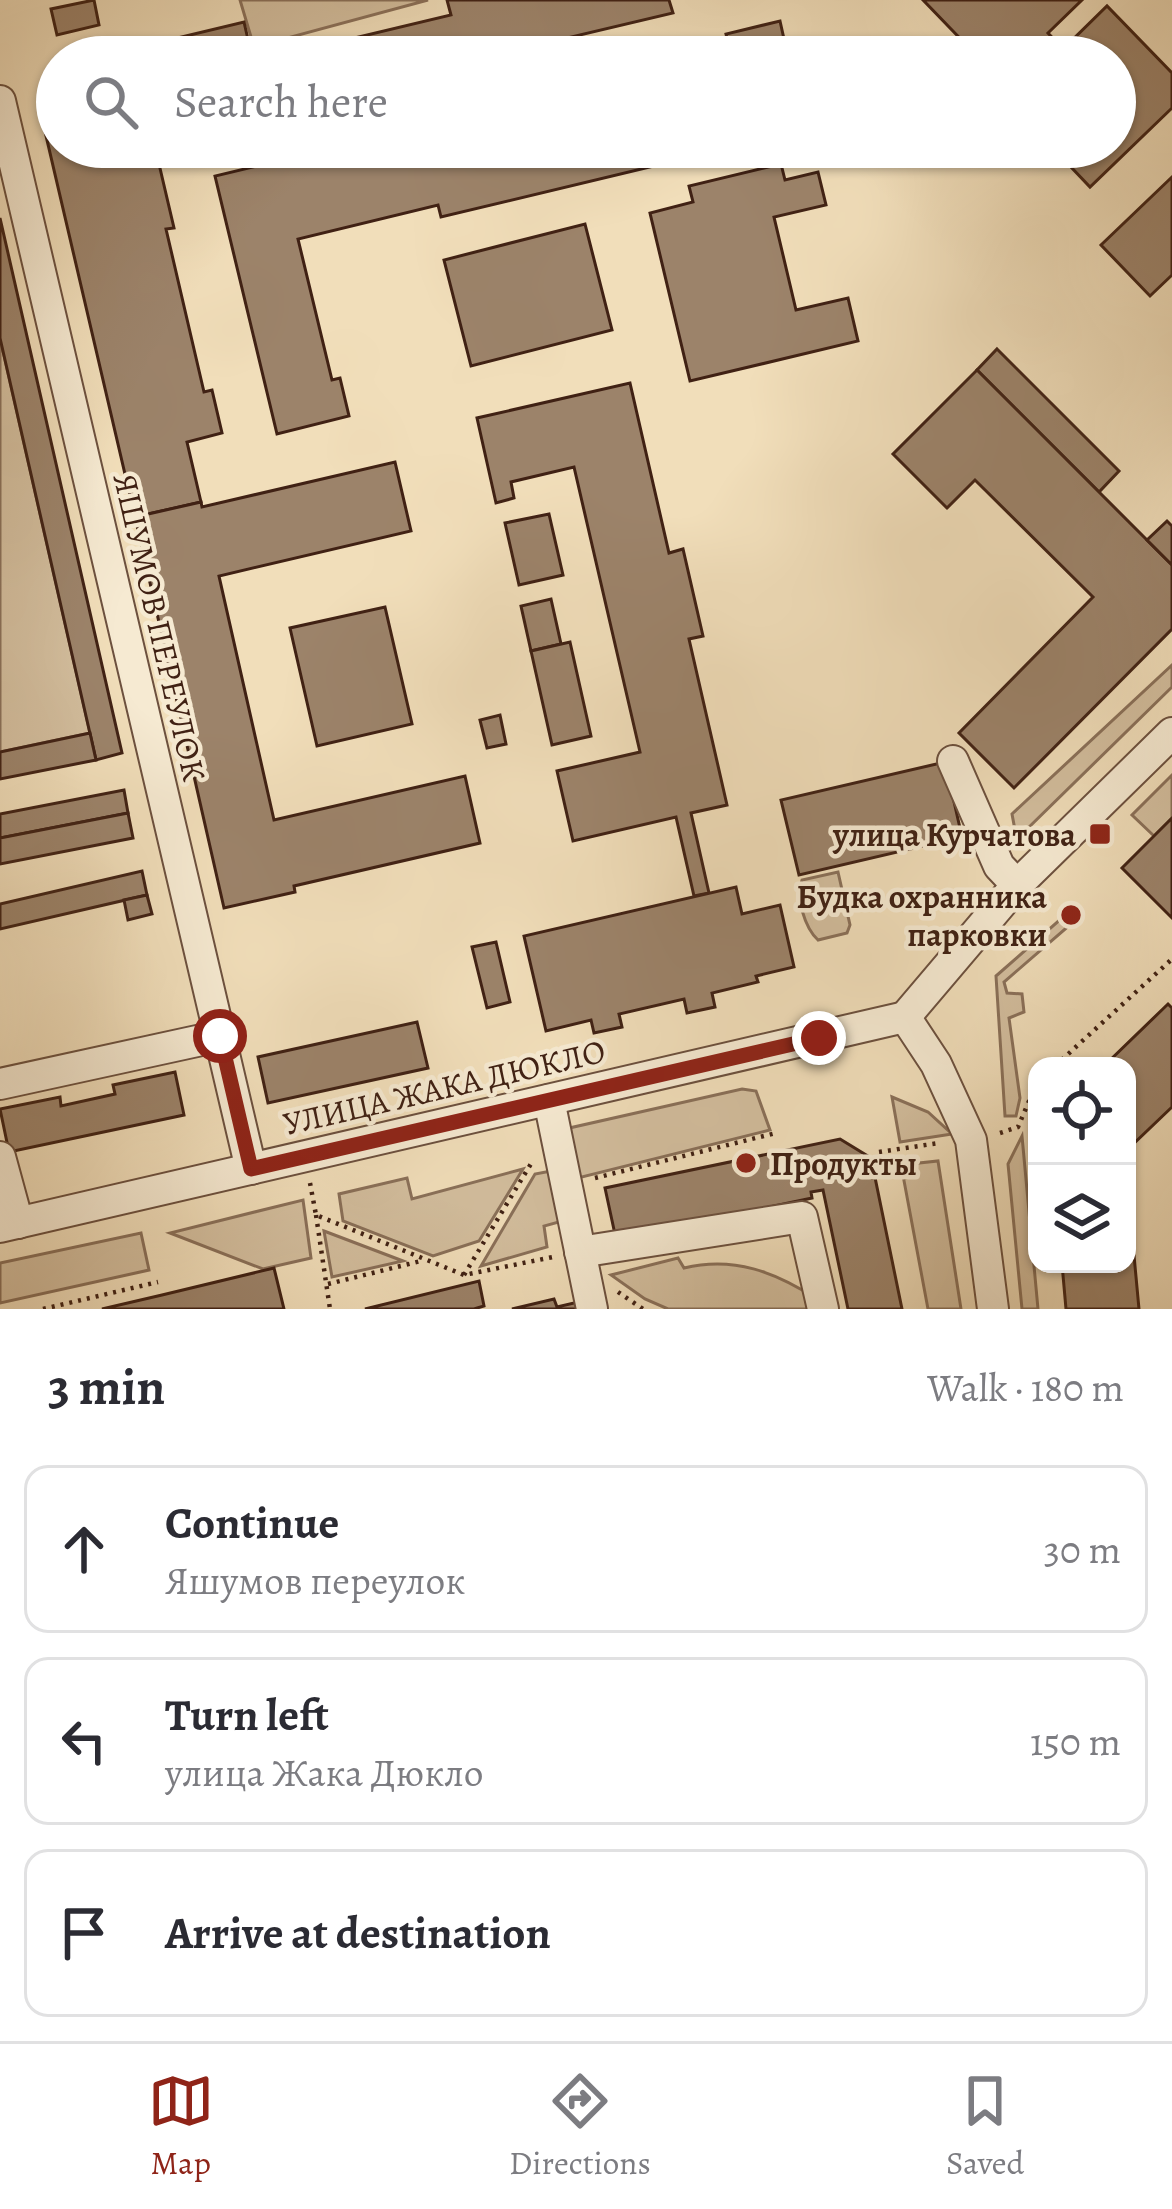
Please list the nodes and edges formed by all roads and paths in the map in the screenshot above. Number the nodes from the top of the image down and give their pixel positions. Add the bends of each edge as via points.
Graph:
1 (0, 101) edge
2 (1172, 733) edge
3 (953, 760) dead end
4 (1017, 885) junction
5 (1172, 959) edge
6 (904, 1017) junction
7 (220, 1036) junction
8 (1065, 1057) edge
9 (0, 1084) edge
10 (1028, 1103) edge
11 (553, 1112) junction
12 (776, 1133) dead end
13 (1000, 1133) dead end
14 (945, 1142) dead end
15 (879, 1152) dead end
16 (304, 1156) junction
17 (0, 1157) edge
18 (251, 1169) junction
19 (568, 1185) junction
20 (316, 1214) junction
21 (9, 1225) edge
22 (580, 1252) junction
23 (424, 1261) junction
24 (464, 1275) junction
25 (158, 1282) dead end
26 (328, 1283) junction
27 (43, 1309) edge
28 (330, 1309) edge
29 (592, 1309) edge
30 (823, 1309) edge
31 (993, 1309) edge

1 - 7 street, ЯШУМОВ ПЕРЕУЛОК
2 - 4 street
3 - 4 street via 999,866
4 - 6 street
5 - 8 path
6 - 11 street, УЛИЦА ЖАКА ДЮКЛО
6 - 31 street via 971,1140
7 - 9 street
7 - 18 street, ЯШУМОВ ПЕРЕУЛОК
10 - 13 path via 1018,1127
11 - 16 street, УЛИЦА ЖАКА ДЮКЛО
11 - 19 street
11 - 24 path
12 - 19 path
14 - 15 path
16 - 18 street, УЛИЦА ЖАКА ДЮКЛО
16 - 20 path
17 - 21 street
18 - 21 street, УЛИЦА ЖАКА ДЮКЛО
19 - 22 street
20 - 23 path
20 - 26 path
22 - 24 path
22 - 29 street
22 - 30 street via 802,1217
23 - 24 path
23 - 26 path
25 - 27 path
26 - 28 path

